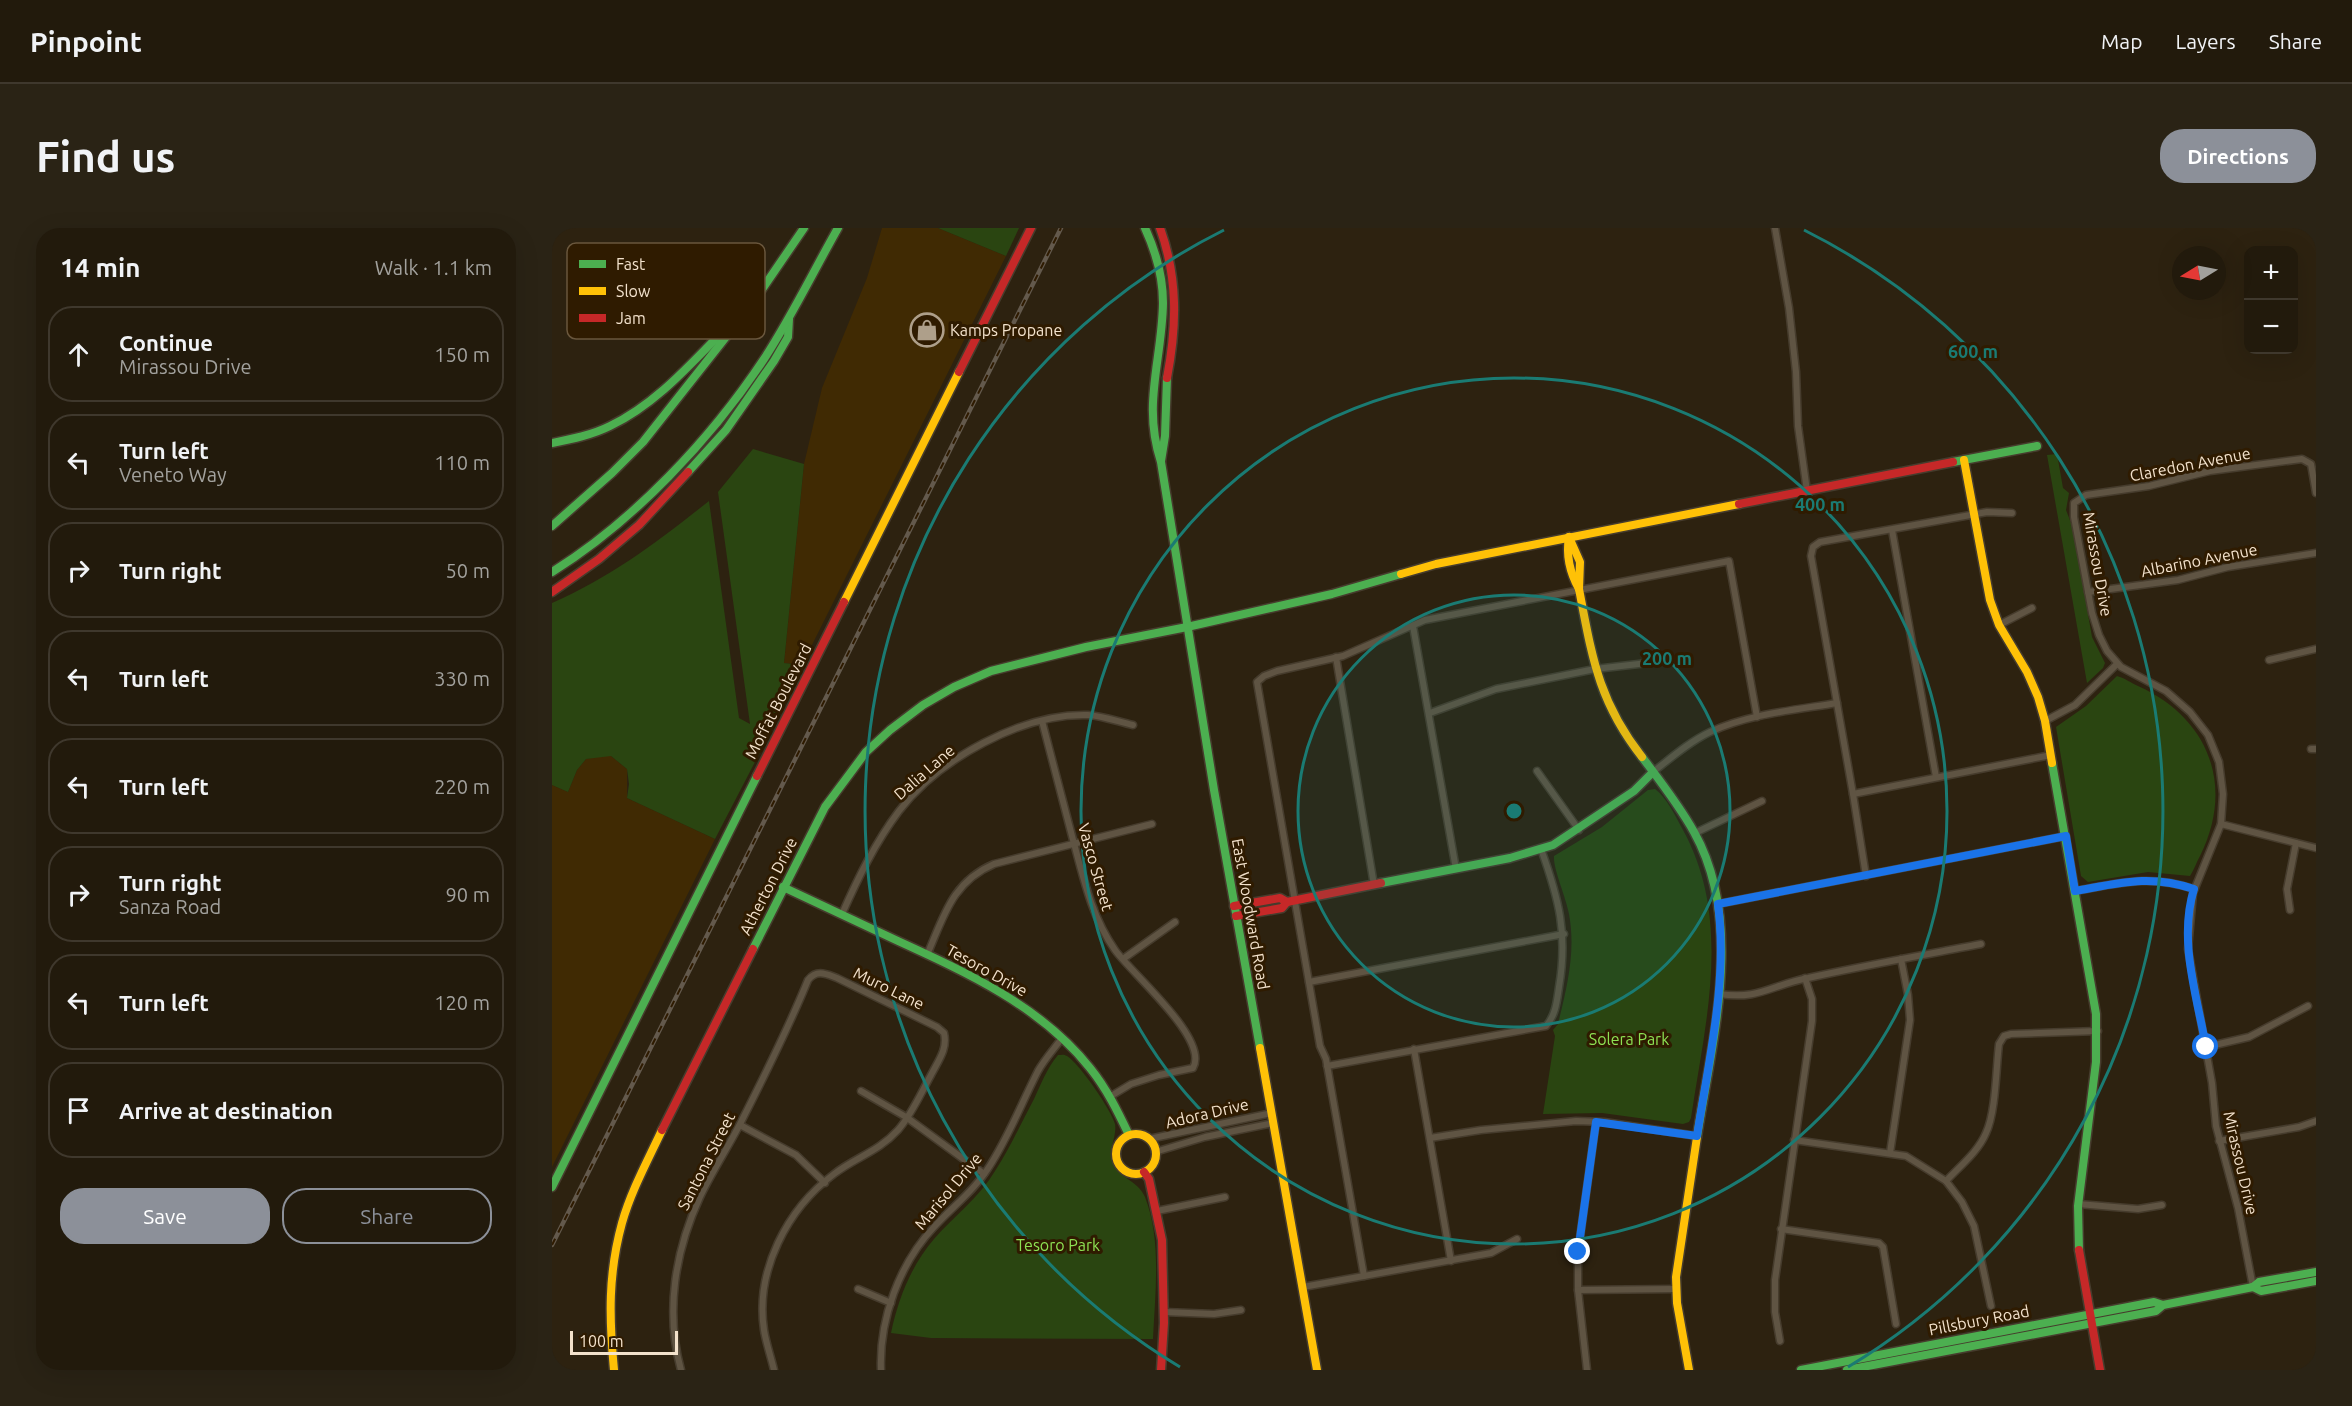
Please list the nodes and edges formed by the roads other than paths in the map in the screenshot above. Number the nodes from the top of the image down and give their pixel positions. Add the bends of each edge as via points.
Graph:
1 (804, 228) edge
2 (838, 228) edge
3 (1031, 228) edge
4 (1145, 228) edge
5 (1160, 228) edge
6 (1775, 228) edge
7 (765, 285) edge
8 (789, 314) junction
9 (714, 339) edge
10 (724, 339) edge
11 (552, 443) edge
12 (2037, 446) dead end
13 (1964, 460) junction
14 (1161, 462) junction
15 (1807, 491) junction
16 (2316, 493) edge
17 (2078, 499) joint
18 (2012, 513) dead end
19 (1974, 514) junction
20 (552, 526) edge
21 (1892, 530) junction
22 (1569, 537) junction
23 (2316, 554) edge
24 (552, 572) edge
25 (1579, 589) junction
26 (552, 592) edge
27 (2088, 592) junction
28 (2031, 608) dead end
29 (1999, 625) junction
30 (1413, 626) junction
31 (1187, 627) junction
32 (2316, 649) edge
33 (1336, 657) junction
34 (2269, 660) dead end
35 (1656, 662) dead end
36 (2117, 664) junction
37 (1595, 669) junction
38 (1837, 703) junction
39 (1430, 713) junction
40 (1757, 717) junction
41 (1042, 721) junction
42 (2045, 721) junction
43 (1133, 725) dead end
44 (2050, 755) junction
45 (1537, 771) dead end
46 (1653, 772) junction
47 (1936, 777) junction
48 (1853, 794) junction
49 (1762, 801) dead end
50 (1152, 824) dead end
51 (2221, 824) junction
52 (1579, 830) junction
53 (1695, 833) junction
54 (2066, 836) junction
55 (1074, 843) junction
56 (2296, 843) junction
57 (2316, 848) edge
58 (1541, 849) junction
59 (1456, 869) junction
60 (1866, 876) junction
61 (1374, 885) junction
62 (783, 886) junction
63 (2194, 889) junction
64 (2075, 891) junction
65 (1290, 901) junction
66 (1718, 904) junction
67 (1234, 906) junction
68 (2290, 910) dead end
69 (842, 914) junction
70 (1236, 916) junction
71 (1175, 922) dead end
72 (1564, 934) junction
73 (1981, 944) dead end
74 (927, 955) junction
75 (1123, 958) junction
76 (1901, 959) junction
77 (812, 976) joint
78 (1805, 978) junction
79 (1309, 982) junction
80 (1719, 994) junction
81 (2308, 1006) dead end
82 (2098, 1032) junction
83 (1062, 1038) junction
84 (2206, 1047) junction
85 (1414, 1049) junction
86 (1327, 1066) junction
87 (861, 1091) dead end
88 (1111, 1096) junction
89 (1272, 1113) junction
90 (906, 1117) junction
91 (2316, 1121) edge
92 (1596, 1122) junction
93 (1274, 1123) junction
94 (740, 1125) junction
95 (1129, 1135) junction
96 (1697, 1136) junction
97 (1430, 1138) junction
98 (1149, 1139) junction
99 (1794, 1140) junction
100 (2219, 1141) junction
101 (1155, 1152) junction
102 (1890, 1153) junction
103 (1144, 1172) junction
104 (984, 1174) junction
105 (1946, 1181) junction
106 (825, 1182) junction
107 (552, 1187) edge
108 (1226, 1197) dead end
109 (2078, 1204) junction
110 (2162, 1205) dead end
111 (1157, 1211) junction
112 (1781, 1229) junction
113 (1517, 1239) dead end
114 (1452, 1261) junction
115 (2316, 1272) edge
116 (1364, 1276) junction
117 (2316, 1281) edge
118 (1303, 1287) junction
119 (2253, 1287) junction
120 (858, 1289) dead end
121 (1676, 1289) junction
122 (1578, 1290) junction
123 (891, 1303) junction
124 (2163, 1305) junction
125 (1991, 1306) dead end
126 (1241, 1310) dead end
127 (1164, 1312) junction
128 (2089, 1314) junction
129 (2091, 1323) junction
130 (1896, 1324) dead end
131 (1780, 1341) dead end
132 (614, 1370) edge
133 (681, 1370) edge
134 (774, 1370) edge
135 (880, 1370) edge
136 (1161, 1370) edge
137 (1317, 1370) edge
138 (1587, 1370) edge
139 (1689, 1370) edge
140 (1801, 1370) edge
141 (1847, 1370) edge
142 (2100, 1370) edge

1 - 7 main road
2 - 8 main road
3 - 107 main road, Moffat Boulevard
4 - 14 main road, East Woodward Road via 1156,254 1163,302 1152,417 1154,445
5 - 14 main road, East Woodward Road via 1169,250 1176,300 1166,389 1166,445
6 - 15 street via 1789,308
8 - 24 main road via 764,358 692,453 612,529
8 - 26 main road via 788,337 726,430 639,525
9 - 11 main road via 657,398 634,415 610,428
10 - 20 main road via 643,442
12 - 13 main road, Atherton Drive
13 - 15 main road, Atherton Drive
13 - 19 main road
14 - 31 main road, East Woodward Road
15 - 22 main road, Atherton Drive
16 - 17 street, Claredon Avenue via 2311,464 2302,459 2210,471
17 - 27 street, Mirassou Drive via 2074,503 2074,517
18 - 19 street
19 - 21 street
19 - 29 main road via 1990,600
21 - 38 street via 1820,542 1813,548 1811,556
21 - 47 street
22 - 25 main road via 1577,548 1582,575
22 - 31 main road, Atherton Drive via 1436,564 1332,594
23 - 27 street, Albarino Avenue
25 - 30 street
25 - 37 main road
25 - 40 street via 1729,561
27 - 36 street, Mirassou Drive via 2098,635
28 - 29 street
29 - 42 main road via 2027,672
30 - 33 street
30 - 39 street
31 - 62 main road, Atherton Drive via 991,671 923,705 866,752 843,781
31 - 67 main road, East Woodward Road
32 - 34 street
33 - 61 street
33 - 65 street via 1264,675 1257,682
35 - 37 street
36 - 42 street via 2074,705
36 - 51 street, Mirassou Drive via 2166,692 2200,723 2214,748 2222,778
37 - 39 street via 1496,689
37 - 46 main road via 1626,737
38 - 40 street
38 - 48 street
39 - 59 street
40 - 46 street via 1711,732
41 - 43 street, Dalia Lane via 1091,715
41 - 55 street, Vasco Street
41 - 69 street, Dalia Lane via 978,745 919,790 878,840
42 - 44 main road
44 - 47 street
44 - 54 main road
45 - 52 street
46 - 52 main road via 1634,791
46 - 53 main road
47 - 48 street
48 - 60 street
49 - 53 street
50 - 55 street
51 - 56 street
51 - 63 street, Mirassou Drive
52 - 58 main road
53 - 66 main road
54 - 60 street
54 - 64 main road
55 - 74 street via 994,864 968,879 948,904
55 - 75 street, Vasco Street via 1096,917
56 - 57 street
56 - 68 street via 2287,889
58 - 59 main road
58 - 72 street via 1556,891
59 - 61 main road
60 - 66 street
61 - 65 main road
62 - 69 main road, Tesoro Drive
62 - 132 main road, Atherton Drive via 633,1192 622,1223 610,1294
63 - 64 street via 2148,879
63 - 84 street, Mirassou Drive via 2188,949
64 - 82 main road
65 - 67 main road via 1280,898
65 - 70 main road via 1282,908
65 - 79 street
66 - 80 main road via 1722,944
67 - 70 main road, East Woodward Road
69 - 74 main road, Tesoro Drive
70 - 89 main road, East Woodward Road
71 - 75 street
72 - 79 street
72 - 85 street via 1557,999 1546,1026
73 - 76 street
74 - 83 main road, Tesoro Drive via 1005,994
75 - 88 street, Vasco Street via 1190,1039 1195,1064 1193,1068 1131,1084
76 - 78 street
76 - 102 street via 1910,1020
77 - 90 street, Muro Lane via 821,973 837,978 944,1033 945,1047
77 - 94 street, Santona Street
78 - 80 street via 1760,994
78 - 99 street via 1812,999 1812,1021
79 - 86 street
80 - 96 main road
81 - 84 street via 2249,1037
82 - 105 street via 2004,1036 1986,1134
82 - 109 main road via 2096,1076
83 - 88 main road, Tesoro Drive
83 - 104 street, Marisol Drive via 1039,1069
84 - 100 street, Mirassou Drive
85 - 86 street
85 - 97 street
86 - 116 street
87 - 90 street
88 - 95 main road, Tesoro Drive
89 - 93 main road, East Woodward Road
89 - 98 street, Adora Drive
90 - 104 street
90 - 106 street via 874,1151
91 - 100 street
92 - 96 street
92 - 97 street via 1481,1130
92 - 122 street via 1578,1252
93 - 101 street, Adora Drive
93 - 118 main road, East Woodward Road
94 - 106 street via 796,1155
94 - 133 street, Santona Street via 700,1197 684,1239 674,1283 672,1315
95 - 98 main road via 1140,1134
95 - 103 main road via 1119,1142 1117,1161 1125,1171
96 - 121 main road via 1678,1250
97 - 114 street
98 - 101 main road
99 - 102 street
99 - 112 street
100 - 119 street, Mirassou Drive via 2238,1208
101 - 103 main road via 1153,1164
102 - 105 street via 1906,1156
103 - 111 main road
104 - 123 street, Marisol Drive via 932,1228 907,1264
105 - 125 street via 1974,1226
106 - 134 street via 782,1233 764,1284 764,1329
108 - 111 street
109 - 110 street via 2138,1209
109 - 128 main road via 2077,1238
111 - 127 main road
112 - 130 street via 1880,1243
112 - 131 street via 1775,1287
113 - 114 street via 1491,1253
114 - 116 street
115 - 119 main road, Pillsbury Road via 2259,1282
116 - 118 street
117 - 119 main road, Pillsbury Road via 2261,1291
118 - 137 main road, East Woodward Road
119 - 124 main road, Pillsbury Road
120 - 123 street
121 - 122 street
121 - 139 main road
122 - 138 street
123 - 135 street, Marisol Drive via 882,1336
124 - 128 main road, Pillsbury Road via 2154,1302
124 - 129 main road, Pillsbury Road via 2156,1311
126 - 127 street via 1214,1314
127 - 136 main road
128 - 129 main road
128 - 140 main road, Pillsbury Road
129 - 141 main road, Pillsbury Road
129 - 142 main road

